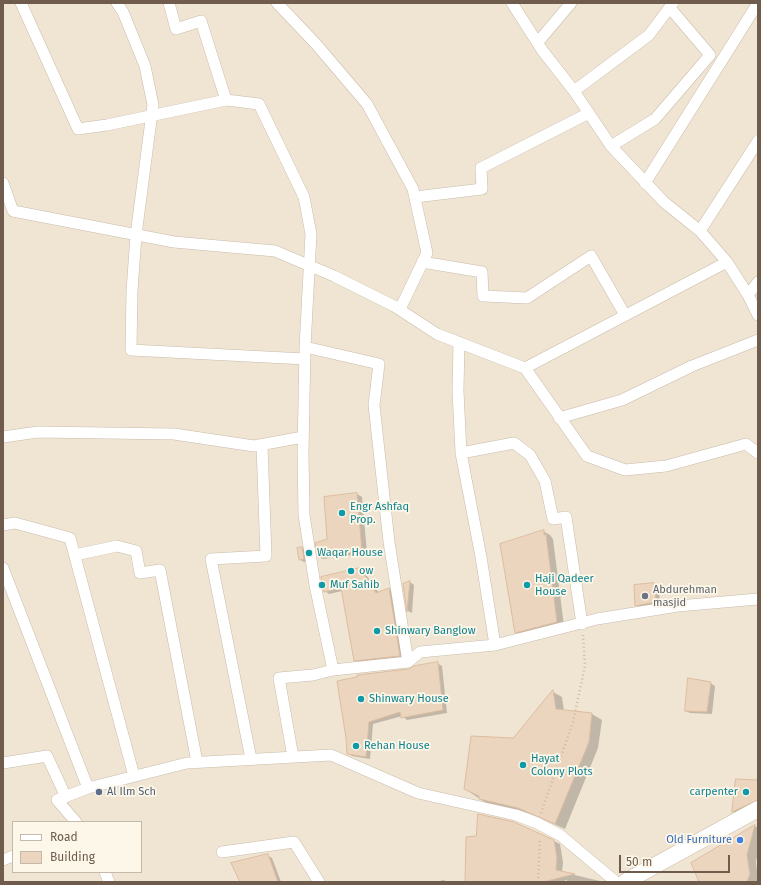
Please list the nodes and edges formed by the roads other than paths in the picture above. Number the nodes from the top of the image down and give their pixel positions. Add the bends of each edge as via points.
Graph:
1 (21, 3) edge
2 (117, 3) edge
3 (169, 3) edge
4 (277, 3) edge
5 (512, 3) edge
6 (571, 3) edge
7 (758, 3) edge
8 (671, 5) edge
9 (538, 42) junction
10 (574, 91) junction
11 (226, 100) junction
12 (589, 114) junction
13 (152, 116) junction
14 (758, 141) edge
15 (611, 146) junction
16 (3, 183) edge
17 (645, 183) junction
18 (415, 197) junction
19 (700, 232) junction
20 (136, 235) junction
21 (422, 262) junction
22 (727, 262) junction
23 (310, 265) junction
24 (758, 282) edge
25 (748, 295) junction
26 (400, 310) junction
27 (625, 315) junction
28 (758, 315) edge
29 (758, 340) edge
30 (459, 342) junction
31 (305, 347) junction
32 (305, 359) junction
33 (525, 368) junction
34 (559, 418) junction
35 (3, 437) edge
36 (303, 437) junction
37 (262, 445) junction
38 (461, 453) junction
39 (758, 453) edge
40 (3, 526) edge
41 (75, 555) junction
42 (3, 568) edge
43 (758, 599) edge
44 (582, 624) junction
45 (495, 644) junction
46 (408, 662) junction
47 (333, 670) junction
48 (293, 757) junction
49 (251, 760) junction
50 (197, 762) junction
51 (3, 763) edge
52 (134, 776) junction
53 (88, 788) junction
54 (66, 797) junction
55 (758, 808) edge
56 (75, 821) edge
57 (222, 852) dead end
58 (106, 873) edge
59 (110, 882) edge
60 (318, 882) edge
61 (616, 882) edge
62 (625, 882) edge

1 - 13 street via 78,129
2 - 13 street via 145,66 154,105
3 - 11 street via 176,30 202,21
4 - 18 street via 367,104
5 - 9 street
6 - 9 street
7 - 17 street
8 - 10 street via 649,35
8 - 15 street via 710,55 655,119
9 - 10 street
10 - 12 street
11 - 13 street
11 - 23 street via 259,104 304,197 311,234
12 - 15 street
12 - 18 street via 481,168 482,189
13 - 20 street
14 - 19 street
15 - 17 street
16 - 20 street via 13,211
17 - 19 street
18 - 21 street via 427,252
19 - 22 street
20 - 23 street via 174,242 275,250
20 - 32 street via 131,350
21 - 26 street
21 - 27 street via 482,272 483,296 527,298 591,256
22 - 25 street
22 - 27 street
23 - 26 street
23 - 31 street
24 - 25 street
25 - 28 street
26 - 30 street via 437,334
27 - 33 street
29 - 34 street via 692,366 622,400
30 - 33 street
30 - 38 street
31 - 32 street
31 - 46 street via 379,364 374,405 389,542
32 - 36 street
33 - 34 street
34 - 39 street via 587,456 625,470 666,466 746,444
35 - 37 street via 38,432 119,432 174,434
36 - 37 street
36 - 47 street via 304,515 315,586
37 - 49 street via 266,556 211,559
38 - 44 street via 514,443 530,455 545,481 553,519 566,517
38 - 45 street
40 - 41 street via 15,523 70,538
41 - 50 street via 117,546 136,551 140,573 160,570
41 - 52 street
42 - 53 street
43 - 44 street via 678,606 597,619
44 - 45 street
45 - 46 street via 420,652
46 - 47 street
47 - 48 street via 313,675 279,678
48 - 49 street
48 - 61 street via 331,756 418,793 516,815 560,835
49 - 50 street
50 - 52 street
51 - 54 street via 47,756
52 - 53 street
53 - 54 street
54 - 56 street via 57,800
55 - 62 main road
57 - 60 street via 294,842
58 - 59 street

